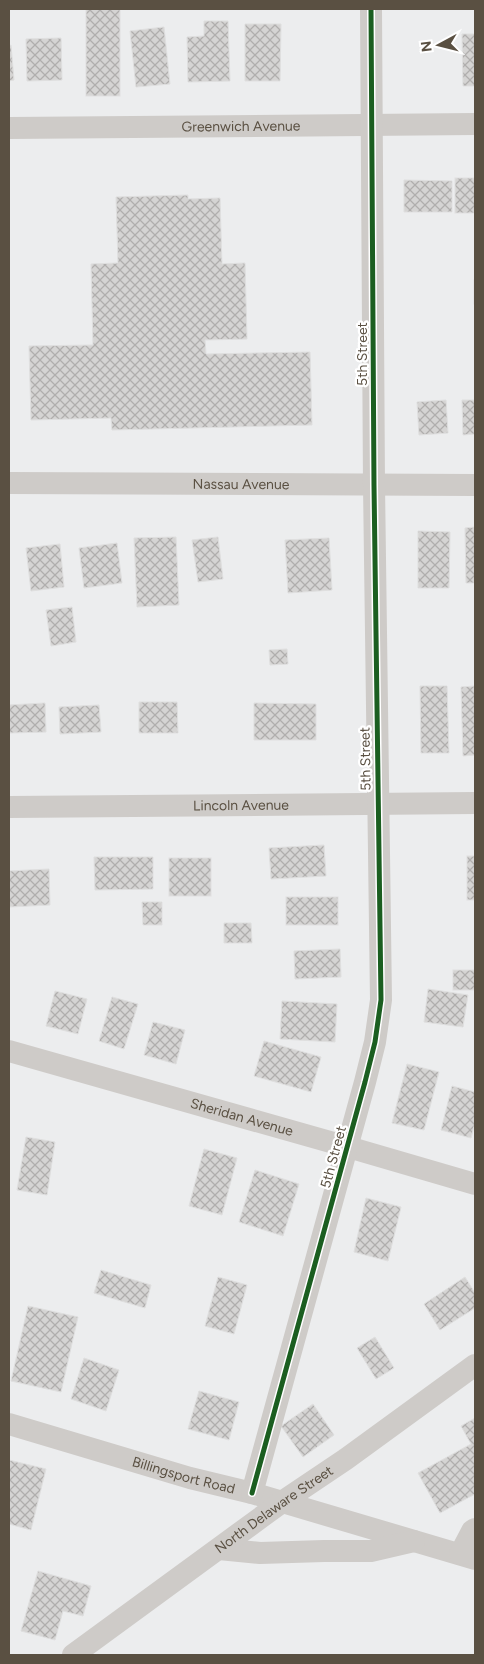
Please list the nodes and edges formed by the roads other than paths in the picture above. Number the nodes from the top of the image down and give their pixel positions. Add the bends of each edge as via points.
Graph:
1 (371, 9) edge
2 (475, 124) edge
3 (372, 125) junction
4 (9, 128) edge
5 (9, 483) edge
6 (374, 485) junction
7 (475, 485) edge
8 (377, 803) junction
9 (475, 803) edge
10 (9, 807) edge
11 (9, 1051) edge
12 (348, 1147) junction
13 (475, 1184) edge
14 (475, 1365) edge
15 (9, 1424) edge
16 (252, 1493) junction
17 (282, 1502) junction
18 (475, 1529) edge
19 (414, 1541) junction
20 (219, 1549) junction
21 (468, 1557) edge
22 (73, 1655) edge

1 - 3 street, 5th Street
2 - 3 street, Greenwich Avenue
3 - 4 street, Greenwich Avenue
3 - 6 street, 5th Street
5 - 6 street, Nassau Avenue
6 - 7 street, Nassau Avenue
6 - 8 street, 5th Street
8 - 9 street, Lincoln Avenue
8 - 10 street, Lincoln Avenue
8 - 12 street, 5th Street via 381,1000 375,1042
11 - 12 street, Sheridan Avenue
12 - 13 street, Sheridan Avenue
12 - 16 street, 5th Street
14 - 17 street, North Delaware Street
15 - 16 street, Billingsport Road via 190,1478
16 - 17 street, Billingsport Road
17 - 19 street, Billingsport Road
17 - 20 street, North Delaware Street
18 - 21 street
19 - 20 street via 371,1551 260,1553
19 - 21 street, Billingsport Road
20 - 22 street, North Delaware Street

